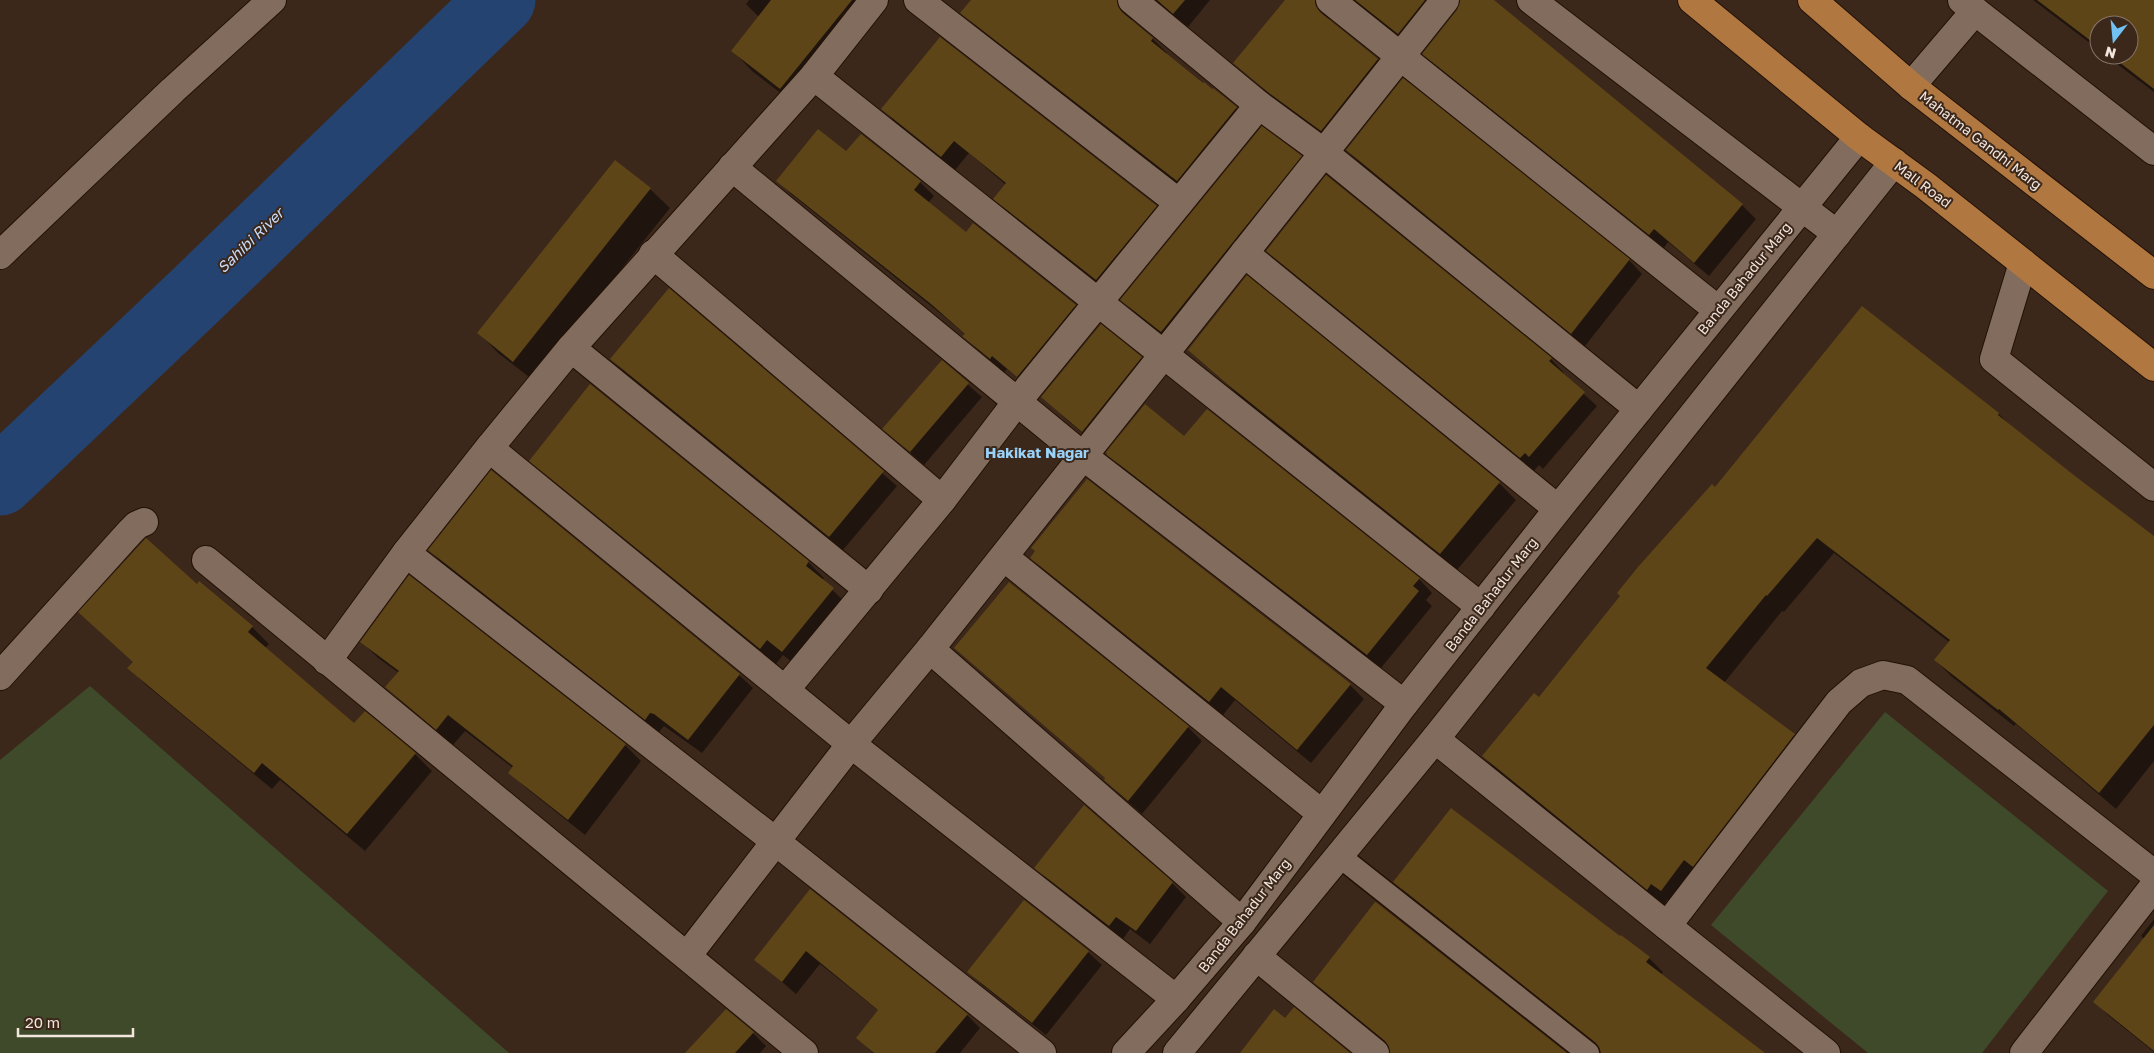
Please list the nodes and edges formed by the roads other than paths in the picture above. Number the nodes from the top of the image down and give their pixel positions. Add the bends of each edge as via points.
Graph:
1 (272, 0) edge
2 (874, 0) edge
3 (918, 0) edge
4 (1132, 0) edge
5 (1330, 0) edge
6 (1445, 0) edge
7 (1531, 0) edge
8 (1692, 0) edge
9 (1812, 0) edge
10 (1968, 5) edge
11 (1400, 57) junction
12 (814, 76) junction
13 (1911, 86) junction
14 (1259, 105) junction
15 (1859, 137) junction
16 (2153, 148) edge
17 (1323, 152) junction
18 (1894, 162) junction
19 (732, 167) junction
20 (1179, 203) junction
21 (1802, 206) junction
22 (1837, 234) junction
23 (1244, 253) junction
24 (654, 254) junction
25 (0, 255) edge
26 (2023, 263) junction
27 (2154, 275) edge
28 (1098, 302) junction
29 (1718, 310) junction
30 (571, 348) junction
31 (1164, 354) junction
32 (2154, 367) edge
33 (1016, 402) junction
34 (1639, 409) junction
35 (488, 448) junction
36 (1084, 456) junction
37 (2154, 487) edge
38 (942, 500) junction
39 (1558, 509) junction
40 (144, 522) dead end
41 (406, 553) junction
42 (1004, 557) junction
43 (206, 560) dead end
44 (868, 590) junction
45 (1482, 607) junction
46 (930, 650) junction
47 (327, 662) junction
48 (0, 676) edge
49 (785, 690) junction
50 (1404, 704) junction
51 (1435, 739) junction
52 (851, 744) junction
53 (1322, 814) junction
54 (775, 841) junction
55 (1338, 855) junction
56 (2154, 874) edge
57 (2154, 886) edge
58 (1242, 922) junction
59 (1667, 926) junction
60 (687, 956) junction
61 (1256, 956) junction
62 (1176, 999) junction
63 (804, 1053) edge
64 (1042, 1053) edge
65 (1126, 1053) edge
66 (1177, 1053) edge
67 (1374, 1053) edge
68 (1588, 1053) edge
69 (1826, 1053) edge
70 (2024, 1053) edge

1 - 25 street
2 - 12 street
3 - 20 street
4 - 14 street
5 - 11 street
6 - 11 street
7 - 21 street
8 - 15 main road, Mall Road
9 - 13 main road, Mahatma Gandhi Marg
10 - 13 street
10 - 16 street
11 - 17 street
11 - 29 street
12 - 19 street
12 - 28 street
13 - 27 main road, Mahatma Gandhi Marg
14 - 17 street
14 - 20 street
15 - 18 main road, Mall Road
15 - 21 street, Banda Bahadur Marg
17 - 23 street
17 - 34 street
18 - 22 street
18 - 26 main road, Mall Road
19 - 24 street
19 - 33 street
20 - 28 street
21 - 22 street
21 - 29 street, Banda Bahadur Marg
22 - 51 street
23 - 31 street
23 - 39 street
24 - 30 street
24 - 38 street
26 - 32 main road, Mall Road
26 - 37 street via 1994,359
28 - 31 street
28 - 33 street
29 - 34 street, Banda Bahadur Marg
30 - 35 street
30 - 44 street
31 - 36 street
31 - 45 street
33 - 36 street
33 - 38 street
34 - 39 street, Banda Bahadur Marg
35 - 41 street
35 - 49 street
36 - 42 street
36 - 50 street
38 - 44 street
39 - 45 street, Banda Bahadur Marg
40 - 48 street via 130,532
41 - 47 street
41 - 54 street
42 - 46 street
42 - 53 street
43 - 47 street
44 - 49 street
45 - 50 street, Banda Bahadur Marg
46 - 52 street
46 - 58 street
47 - 60 street
49 - 52 street
50 - 53 street, Banda Bahadur Marg
51 - 55 street
51 - 59 street
52 - 54 street
52 - 62 street
53 - 58 street, Banda Bahadur Marg
54 - 60 street
54 - 64 street
55 - 61 street
55 - 68 lane
56 - 59 street via 1907,680 1883,675 1861,683 1839,702
57 - 70 street
58 - 62 street, Banda Bahadur Marg
59 - 69 street
60 - 63 street
61 - 66 street
61 - 67 street
62 - 65 street, Banda Bahadur Marg

